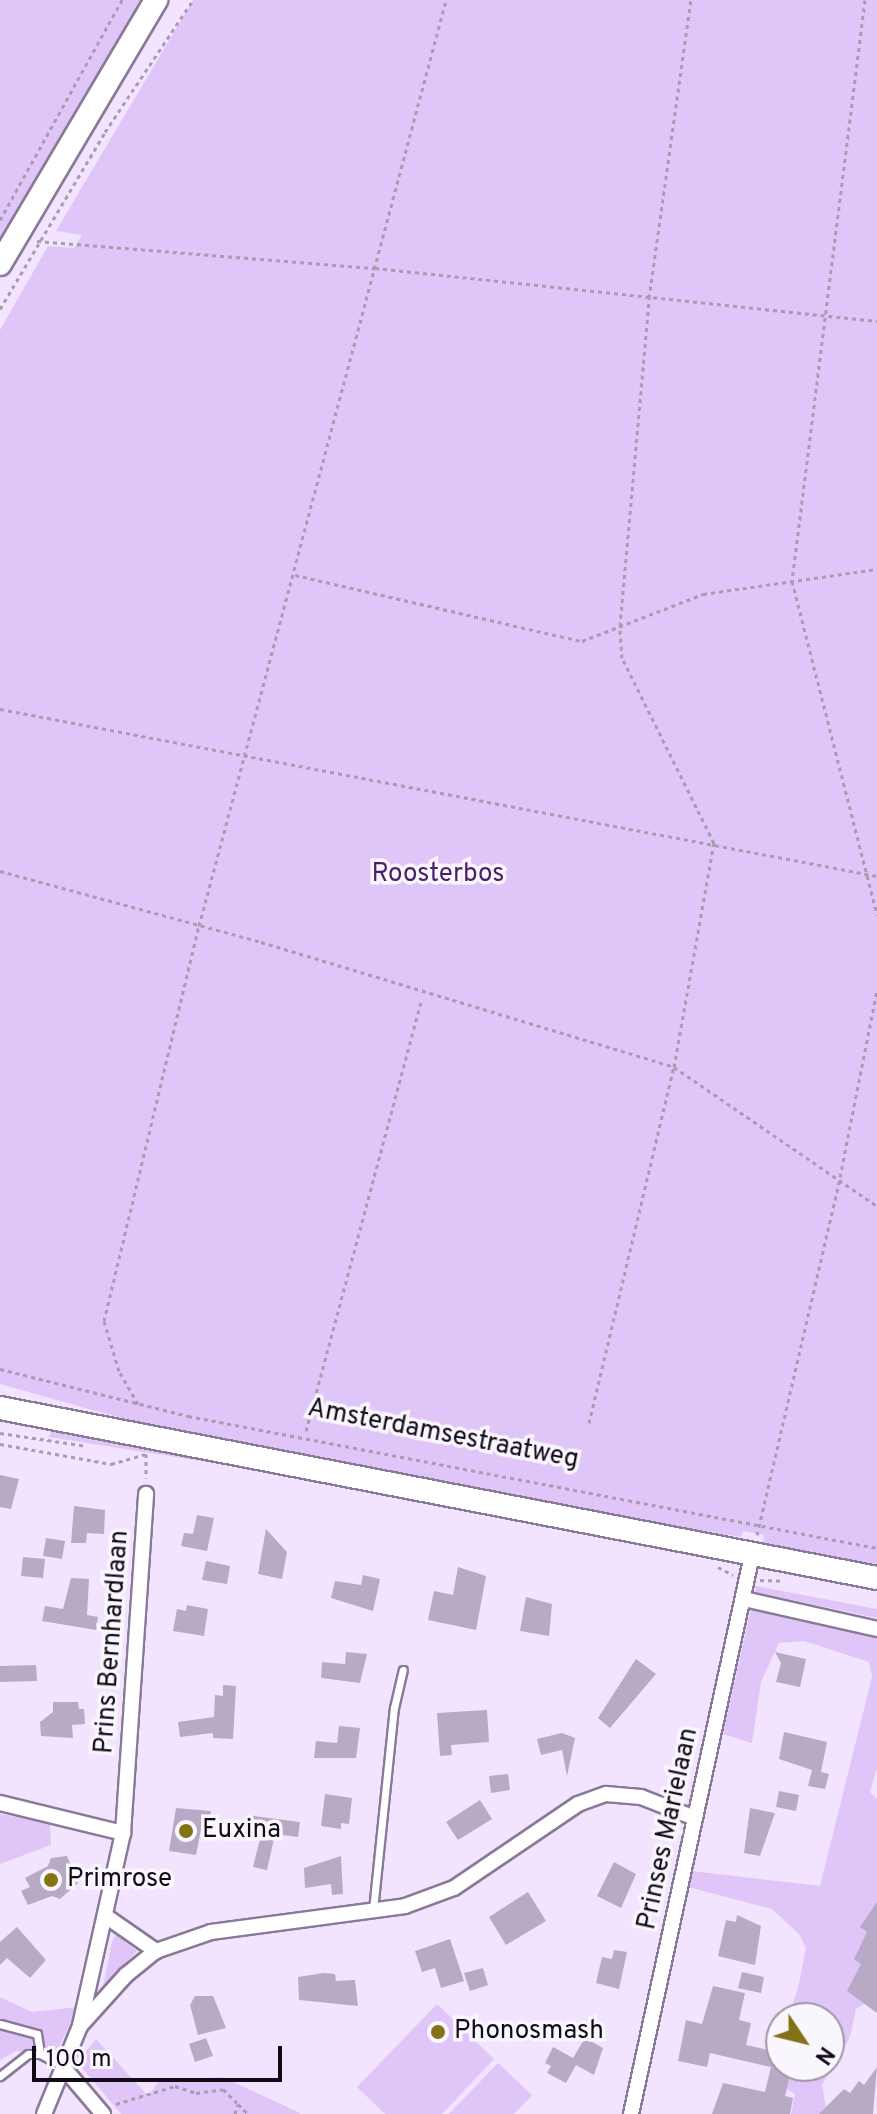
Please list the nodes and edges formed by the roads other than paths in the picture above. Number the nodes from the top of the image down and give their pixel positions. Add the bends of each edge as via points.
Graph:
1 (156, 0) edge
2 (20, 230) edge
3 (0, 264) edge
4 (0, 1408) edge
5 (146, 1494) road end
6 (752, 1555) junction
7 (877, 1578) edge
8 (744, 1599) junction
9 (877, 1629) edge
10 (403, 1670) dead end
11 (0, 1803) edge
12 (695, 1818) junction
13 (123, 1833) junction
14 (373, 1914) junction
15 (107, 1917) junction
16 (156, 1951) junction
17 (0, 2024) edge
18 (80, 2026) junction
19 (40, 2054) junction
20 (63, 2067) junction
21 (0, 2076) edge
22 (101, 2111) edge
23 (44, 2114) edge
24 (631, 2114) edge

1 - 2 main road
2 - 3 main road
4 - 6 main road
5 - 13 street, Prins Bernhardlaan
6 - 7 main road
6 - 8 street, Prinses Marielaan
8 - 9 street
8 - 12 street, Prinses Marielaan
10 - 14 lane via 394,1708
11 - 13 street
12 - 14 street via 641,1797 606,1794 578,1804 454,1888
12 - 24 street, Prinses Marielaan
13 - 15 street, Prins Bernhardlaan
14 - 16 street via 211,1932
15 - 16 street
15 - 18 street
16 - 18 street
17 - 19 lane via 37,2034
18 - 20 street
19 - 20 lane
19 - 21 lane via 20,2058
20 - 22 street
20 - 23 street

